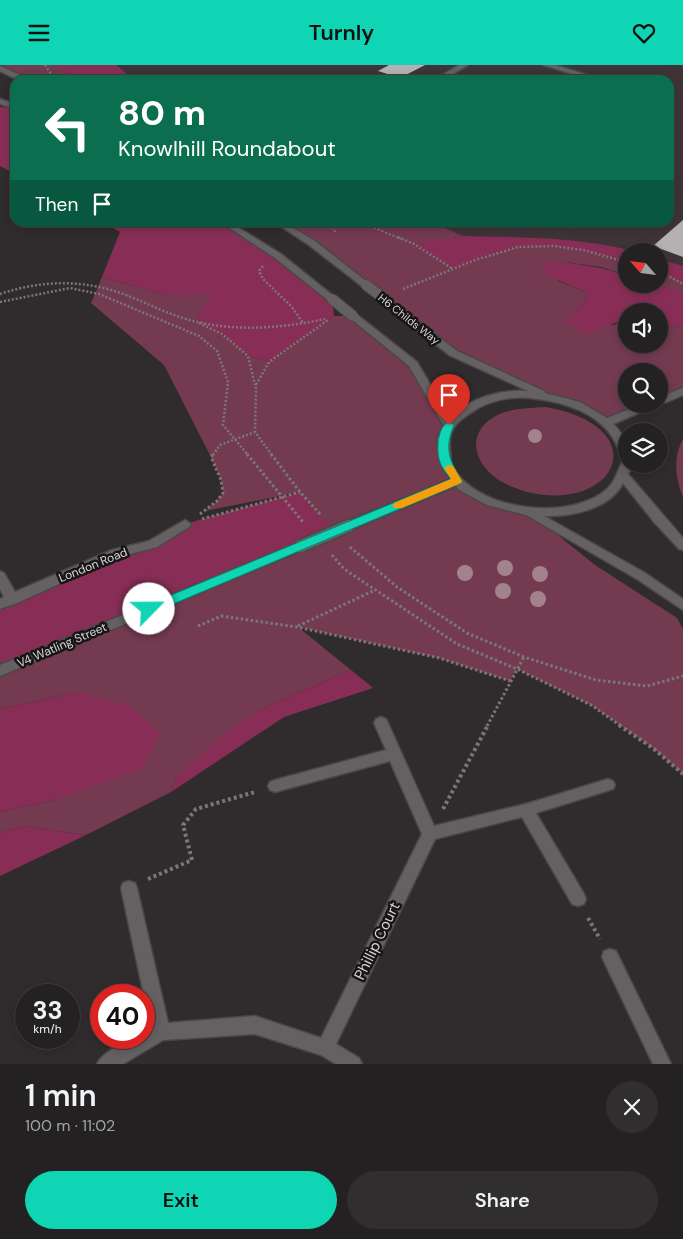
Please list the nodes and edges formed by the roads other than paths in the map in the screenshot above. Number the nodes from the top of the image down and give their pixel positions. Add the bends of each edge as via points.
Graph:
1 (464, 65) edge
2 (547, 65) edge
3 (0, 68) edge
4 (14, 75) edge
5 (447, 75) edge
6 (582, 75) edge
7 (232, 227) edge
8 (286, 227) edge
9 (683, 391) edge
10 (549, 397) junction
11 (668, 397) edge
12 (629, 413) edge
13 (607, 422) junction
14 (449, 425) junction
15 (618, 434) edge
16 (626, 473) edge
17 (625, 477) junction
18 (457, 481) junction
19 (529, 512) junction
20 (185, 524) road end
21 (683, 546) edge
22 (0, 576) edge
23 (6, 602) edge
24 (683, 605) edge
25 (0, 671) edge
26 (382, 723) dead end
27 (394, 754) junction
28 (608, 785) dead end
29 (275, 786) road end
30 (526, 810) junction
31 (430, 834) junction
32 (128, 888) road end
33 (578, 899) road end
34 (610, 957) road end
35 (161, 1032) junction
36 (324, 1047) junction
37 (106, 1064) edge
38 (353, 1064) edge
39 (662, 1064) edge

1 - 5 street
2 - 6 street
3 - 4 street
7 - 14 street, bridge via 278,256 413,364
8 - 10 street, H6 Childs Way, bridge via 312,243 453,353
9 - 11 street
10 - 13 street via 576,404
10 - 14 street via 501,397 462,412
12 - 13 street
13 - 15 street
14 - 18 street via 443,439 445,461
16 - 17 street
17 - 19 street via 611,494 589,506 560,513
17 - 21 street
18 - 19 street via 471,492 502,507
18 - 25 street, V4 Watling Street, bridge
19 - 24 street via 634,571
20 - 23 street, London Road via 153,544 116,553
22 - 23 street
26 - 27 street
27 - 29 street
27 - 31 street
28 - 30 street
30 - 31 street
30 - 33 street
31 - 36 street, Phillip Court
32 - 35 street
34 - 39 street
35 - 36 street via 255,1025
35 - 37 street
36 - 38 street

